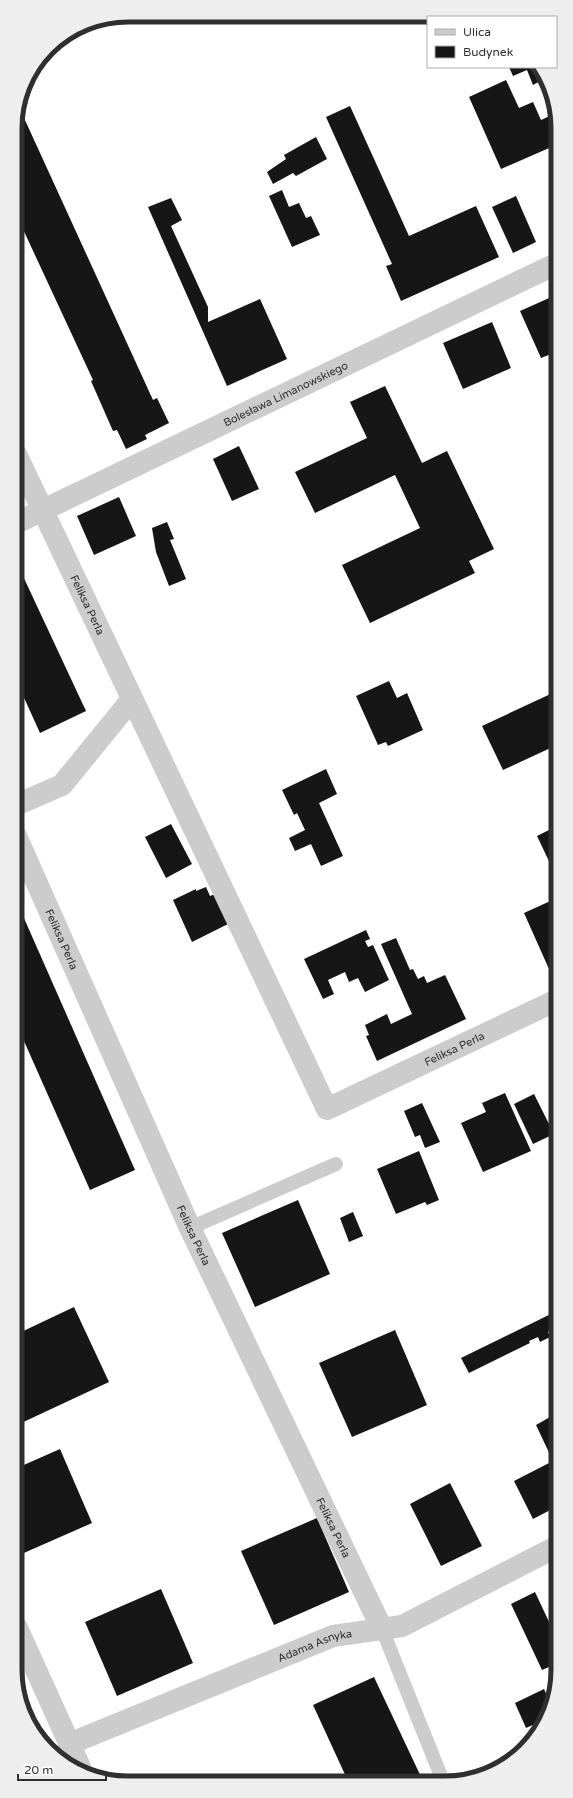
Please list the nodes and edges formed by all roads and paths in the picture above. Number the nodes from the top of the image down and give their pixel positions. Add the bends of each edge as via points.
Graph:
1 (551, 266) edge
2 (22, 467) edge
3 (42, 510) junction
4 (22, 520) edge
5 (132, 699) junction
6 (22, 802) edge
7 (22, 850) edge
8 (551, 1003) edge
9 (336, 1164) dead end
10 (190, 1228) junction
11 (551, 1550) edge
12 (382, 1629) junction
13 (22, 1639) edge
14 (69, 1744) junction
15 (78, 1764) edge
16 (441, 1776) edge

1 - 3 street, Bolesława Limanowskiego
2 - 3 street, Feliksa Perla
3 - 4 street, Bolesława Limanowskiego
3 - 5 street, Feliksa Perla
5 - 6 street via 62,785
5 - 8 street, Feliksa Perla via 327,1109
7 - 10 street, Feliksa Perla
9 - 10 lane
10 - 12 street, Feliksa Perla
11 - 12 street, Adama Asnyka via 402,1626
12 - 14 street, Adama Asnyka via 333,1636
12 - 16 lane
13 - 14 street
14 - 15 street

